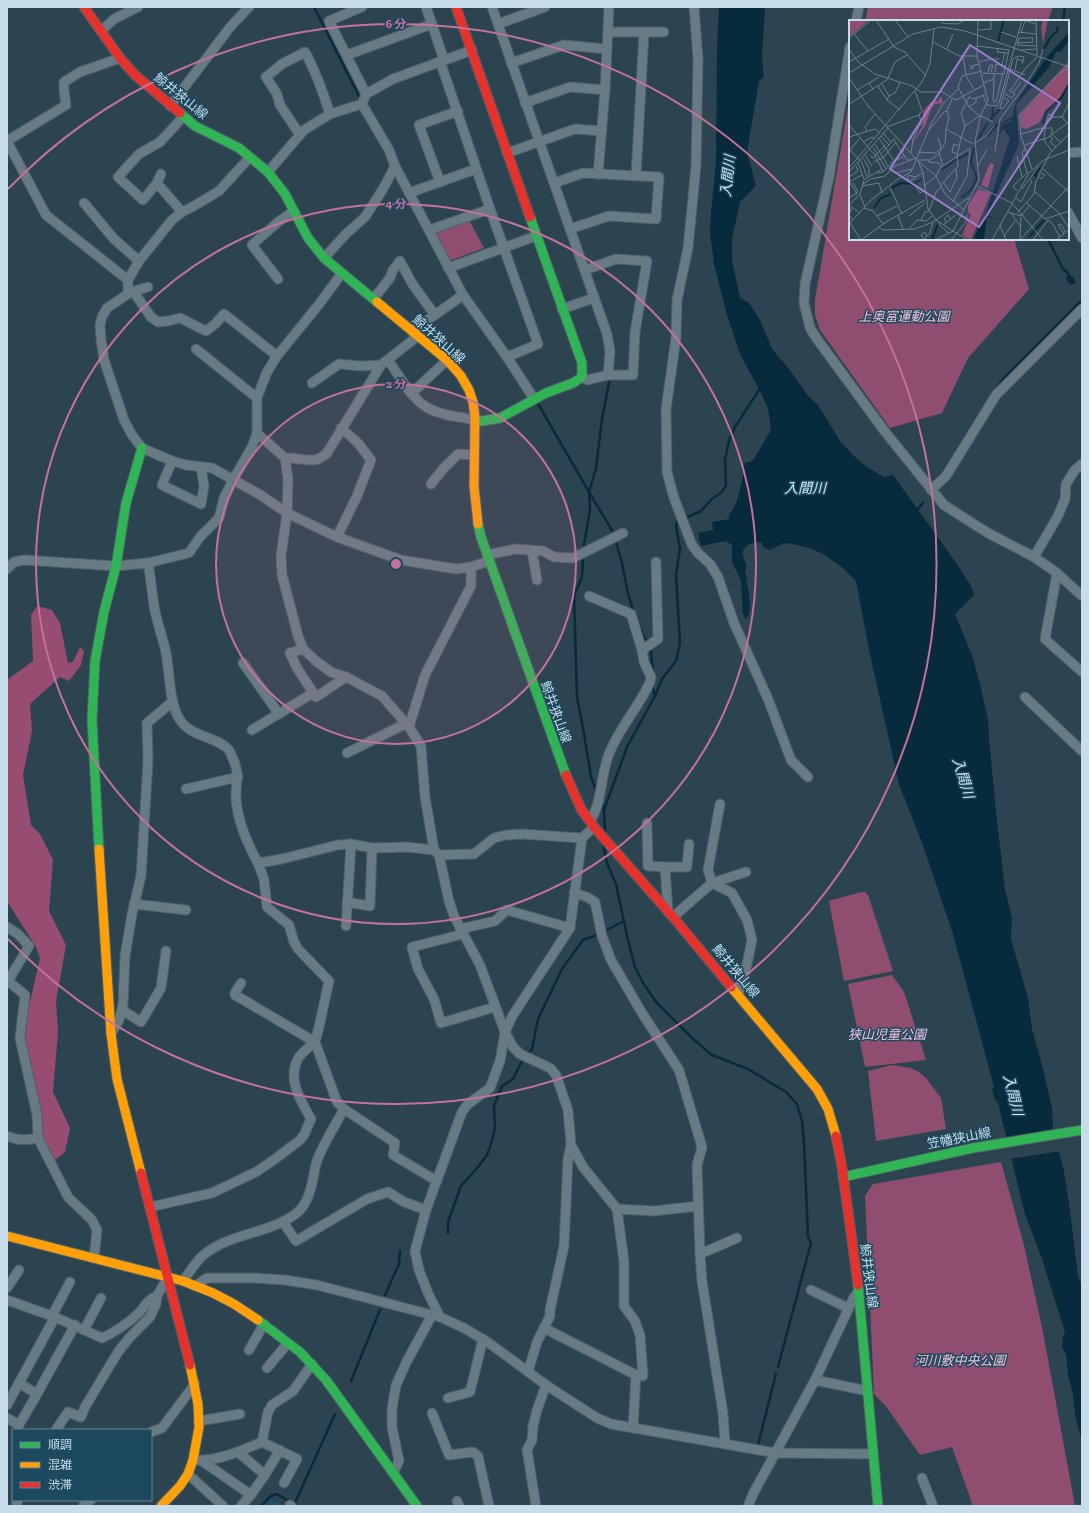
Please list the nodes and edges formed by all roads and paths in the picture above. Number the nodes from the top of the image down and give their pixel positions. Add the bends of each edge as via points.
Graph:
1 (84, 7) edge
2 (138, 7) edge
3 (249, 7) edge
4 (362, 7) edge
5 (426, 7) edge
6 (456, 7) edge
7 (492, 7) edge
8 (545, 7) edge
9 (609, 7) edge
10 (694, 7) edge
11 (859, 7) edge
12 (344, 10) edge
13 (856, 20) edge
14 (432, 24) junction
15 (498, 24) junction
16 (101, 31) junction
17 (608, 32) junction
18 (664, 32) dead end
19 (644, 33) junction
20 (607, 49) junction
21 (472, 50) junction
22 (849, 53) edge
23 (347, 55) junction
24 (120, 58) junction
25 (442, 61) junction
26 (511, 63) junction
27 (605, 90) junction
28 (366, 94) junction
29 (525, 103) junction
30 (362, 104) junction
31 (170, 106) junction
32 (458, 111) junction
33 (330, 114) junction
34 (183, 117) junction
35 (602, 131) junction
36 (300, 135) junction
37 (7, 141) edge
38 (539, 142) junction
39 (507, 152) junction
40 (1082, 152) edge
41 (1069, 153) edge
42 (250, 157) junction
43 (394, 166) junction
44 (476, 169) junction
45 (268, 172) junction
46 (161, 174) dead end
47 (598, 174) junction
48 (636, 175) junction
49 (440, 182) junction
50 (158, 183) junction
51 (554, 183) junction
52 (409, 193) junction
53 (84, 203) dead end
54 (490, 209) junction
55 (294, 211) junction
56 (182, 212) junction
57 (1069, 214) edge
58 (570, 229) junction
59 (430, 230) junction
60 (536, 236) junction
61 (1082, 238) edge
62 (504, 248) junction
63 (324, 258) junction
64 (139, 261) junction
65 (448, 268) junction
66 (585, 270) junction
67 (342, 273) junction
68 (278, 279) dead end
69 (128, 280) junction
70 (148, 287) dead end
71 (131, 292) junction
72 (463, 296) junction
73 (374, 298) junction
74 (594, 298) junction
75 (562, 309) junction
76 (1082, 309) edge
77 (435, 315) junction
78 (415, 333) junction
79 (196, 349) dead end
80 (277, 356) junction
81 (507, 357) junction
82 (447, 360) junction
83 (385, 362) junction
84 (608, 375) junction
85 (582, 377) junction
86 (312, 383) dead end
87 (412, 393) junction
88 (257, 398) junction
89 (534, 399) junction
90 (476, 422) junction
91 (342, 428) junction
92 (257, 433) junction
93 (142, 448) junction
94 (474, 455) junction
95 (286, 458) junction
96 (172, 461) junction
97 (1082, 464) edge
98 (201, 467) junction
99 (232, 480) junction
100 (432, 484) dead end
101 (931, 490) junction
102 (287, 513) junction
103 (623, 533) dead end
104 (337, 537) junction
105 (532, 550) junction
106 (1034, 557) junction
107 (488, 558) junction
108 (656, 562) dead end
109 (148, 563) junction
110 (116, 566) junction
111 (471, 567) junction
112 (7, 569) edge
113 (1057, 573) junction
114 (538, 580) dead end
115 (589, 596) dead end
116 (1082, 596) edge
117 (303, 649) junction
118 (642, 650) junction
119 (243, 663) dead end
120 (1082, 672) edge
121 (346, 677) junction
122 (313, 693) junction
123 (1024, 697) dead end
124 (172, 702) junction
125 (279, 714) junction
126 (407, 725) junction
127 (252, 730) dead end
128 (1082, 750) edge
129 (347, 753) dead end
130 (238, 777) junction
131 (808, 777) dead end
132 (186, 789) dead end
133 (720, 804) dead end
134 (647, 823) dead end
135 (592, 824) junction
136 (582, 838) junction
137 (351, 844) junction
138 (689, 844) dead end
139 (372, 848) junction
140 (437, 853) junction
141 (258, 863) junction
142 (665, 867) junction
143 (746, 872) dead end
144 (712, 883) junction
145 (574, 894) junction
146 (347, 902) junction
147 (134, 904) junction
148 (186, 910) dead end
149 (671, 915) junction
150 (346, 926) dead end
151 (7, 927) edge
152 (570, 928) junction
153 (461, 932) junction
154 (166, 951) dead end
155 (241, 983) dead end
156 (738, 995) junction
157 (496, 1007) junction
158 (122, 1010) junction
159 (505, 1032) junction
160 (111, 1034) junction
161 (315, 1042) junction
162 (344, 1109) junction
163 (1082, 1130) edge
164 (7, 1136) edge
165 (38, 1138) junction
166 (571, 1145) junction
167 (843, 1177) junction
168 (437, 1181) junction
169 (698, 1206) junction
170 (150, 1208) junction
171 (617, 1209) junction
172 (426, 1210) junction
173 (283, 1222) junction
174 (7, 1236) edge
175 (736, 1238) dead end
176 (700, 1254) junction
177 (94, 1258) junction
178 (19, 1270) dead end
179 (168, 1277) junction
180 (183, 1281) junction
181 (70, 1282) dead end
182 (196, 1286) junction
183 (7, 1288) edge
184 (810, 1290) dead end
185 (859, 1291) junction
186 (157, 1296) junction
187 (101, 1298) dead end
188 (7, 1300) edge
189 (848, 1308) junction
190 (54, 1316) junction
191 (436, 1316) junction
192 (264, 1324) junction
193 (75, 1325) junction
194 (544, 1328) junction
195 (84, 1330) junction
196 (483, 1340) junction
197 (288, 1343) junction
198 (249, 1350) dead end
199 (312, 1364) junction
200 (267, 1368) dead end
201 (528, 1372) junction
202 (636, 1375) junction
203 (815, 1380) junction
204 (19, 1383) junction
205 (195, 1384) junction
206 (546, 1385) junction
207 (868, 1391) junction
208 (37, 1394) junction
209 (448, 1398) dead end
210 (7, 1405) edge
211 (432, 1413) dead end
212 (240, 1414) dead end
213 (7, 1418) edge
214 (199, 1421) junction
215 (633, 1428) junction
216 (57, 1429) edge
217 (152, 1432) edge
218 (262, 1442) junction
219 (725, 1443) junction
220 (280, 1450) junction
221 (238, 1452) junction
222 (776, 1453) junction
223 (873, 1454) junction
224 (197, 1461) junction
225 (393, 1473) junction
226 (188, 1474) junction
227 (265, 1476) junction
228 (922, 1478) dead end
229 (284, 1483) dead end
230 (251, 1495) junction
231 (413, 1504) edge
232 (161, 1506) edge
233 (222, 1506) edge
234 (241, 1506) edge
235 (489, 1506) edge
236 (535, 1506) edge
237 (748, 1506) edge
238 (878, 1506) edge
239 (933, 1506) edge

1 - 16 street, 鯨井狭山線
2 - 16 street via 114,19
3 - 31 street via 231,26
4 - 12 street
5 - 14 street
6 - 21 street
7 - 15 street
8 - 15 street
9 - 17 street
10 - 131 street via 698,59 696,166 688,248 677,300 676,338 666,409 667,472 692,545 718,577 734,623 768,699 791,760
11 - 13 street
12 - 23 street via 329,21
14 - 23 street
14 - 25 street
15 - 26 street
16 - 24 street, 鯨井狭山線
17 - 19 street
17 - 20 street
18 - 19 street
19 - 48 street
20 - 26 street via 564,46
20 - 27 street
21 - 25 street
21 - 39 street
22 - 101 street via 829,177 804,284 804,303 810,328 817,339
23 - 28 street
24 - 31 street, 鯨井狭山線
24 - 37 street via 80,72 64,82 66,105
25 - 28 street via 393,79
25 - 32 street
26 - 29 street
27 - 29 street via 570,87
27 - 35 street
28 - 30 street
29 - 38 street
30 - 33 street
30 - 43 street via 389,150
31 - 34 street, 鯨井狭山線
32 - 44 street
32 - 49 street via 418,125
33 - 36 street
33 - 36 street via 321,86 305,52 282,64 266,77 278,94 280,105
34 - 42 street, 鯨井狭山線 via 202,130 239,148
34 - 50 street via 160,142 139,154 118,177 143,200
35 - 38 street via 575,129
35 - 47 street
36 - 45 street
37 - 69 street via 46,215
38 - 39 street
38 - 51 street
39 - 60 street
40 - 41 street
42 - 45 street, 鯨井狭山線
42 - 56 street via 219,191
43 - 52 street
43 - 63 street via 383,189 364,216
44 - 49 street
44 - 54 street
45 - 55 street, 鯨井狭山線
46 - 50 street
47 - 48 street
47 - 51 street via 583,173
48 - 58 street via 659,177 656,219 609,216
49 - 52 street
50 - 56 street
51 - 58 street
52 - 59 street
53 - 64 street via 114,239
54 - 59 street
54 - 62 street
55 - 63 street, 鯨井狭山線 via 308,238
55 - 68 street via 252,245
56 - 64 street via 172,220
57 - 61 street
58 - 66 street
59 - 65 street
60 - 62 street
60 - 75 street
62 - 65 street
62 - 81 street via 538,344
63 - 67 street, 鯨井狭山線
64 - 69 street
65 - 72 street
66 - 74 street
66 - 84 street via 616,259 647,261 635,332 633,375
67 - 73 street, 鯨井狭山線
67 - 80 street
69 - 71 street
70 - 71 street
71 - 80 street via 158,322 180,318 206,331 224,314
71 - 93 street via 107,308 101,321 101,339 104,360 124,420
72 - 77 street
72 - 81 street
73 - 77 street via 400,261 413,285
73 - 78 street, 鯨井狭山線
74 - 75 street
74 - 84 street via 609,341
75 - 85 street via 582,363
76 - 101 street via 996,395 946,476
77 - 78 street
78 - 82 street, 鯨井狭山線
78 - 83 street
79 - 88 street
80 - 88 street via 267,372
81 - 89 street
82 - 87 street
82 - 90 street, 鯨井狭山線 via 457,370 472,396
83 - 86 street via 361,366 339,364
83 - 87 street
83 - 91 street
84 - 85 street via 587,380
85 - 89 street
87 - 90 street via 429,409
88 - 92 street
89 - 90 street via 500,418
90 - 94 street, 鯨井狭山線
91 - 95 street via 321,459 313,461
91 - 104 street via 371,460
92 - 95 street
92 - 99 street via 252,447
93 - 96 street
93 - 110 street via 126,503
94 - 100 street via 458,454
94 - 107 street, 鯨井狭山線 via 477,519
95 - 102 street
96 - 98 street
96 - 98 street via 162,485 200,504 204,486
97 - 106 street via 1066,484 1065,499 1058,516
98 - 99 street via 212,468
99 - 102 street
99 - 109 street via 219,518 200,537 189,553
101 - 106 street via 944,505 988,533
102 - 104 street
102 - 117 street via 281,556 282,575
103 - 105 street via 573,558 554,557 543,551
104 - 111 street via 401,560 456,569
105 - 107 street via 516,549
105 - 114 street
106 - 113 street
107 - 111 street
107 - 135 street, 鯨井狭山線 via 563,769 576,800
108 - 118 street via 658,639
109 - 110 street
109 - 124 street via 155,611 166,652
110 - 112 street via 24,560 14,562
110 - 160 street via 98,644 92,720
111 - 126 street via 471,586 425,675
113 - 116 street
113 - 120 street via 1045,639
115 - 118 street via 631,614
117 - 121 street via 331,672
117 - 122 street via 290,653
118 - 135 street via 651,677 650,682 609,754
119 - 125 street
121 - 122 street via 316,698
121 - 126 street via 382,696
122 - 125 street
123 - 128 street
124 - 130 street via 179,719 186,727 228,750
124 - 147 street via 147,723 148,761 141,876
125 - 127 street
126 - 129 street
126 - 140 street via 421,746 425,798
130 - 132 street
130 - 141 street via 238,816 245,839
133 - 144 street via 708,870
134 - 142 street via 648,866
135 - 136 street
135 - 149 street, 鯨井狭山線
136 - 140 street via 506,835 494,838 474,854
136 - 145 street
137 - 139 street
137 - 141 street
137 - 146 street
138 - 142 street via 687,867
139 - 140 street via 407,847
139 - 146 street via 370,906
140 - 153 street via 448,901
141 - 161 street via 264,879 267,907 289,925 298,949 329,981
142 - 149 street
143 - 144 street
144 - 149 street
144 - 156 street via 732,893 747,920 752,940
145 - 152 street
145 - 169 street via 595,902 602,936 611,960 679,1070 702,1147 696,1165
146 - 150 street
147 - 148 street
147 - 158 street via 125,956
149 - 156 street, 鯨井狭山線
151 - 165 street via 29,946 8,982 25,995 20,1038 36,1115
152 - 153 street via 507,910 495,922
152 - 159 street via 513,1015
153 - 157 street via 488,982
153 - 157 street via 412,947 418,969 434,999 441,1023
154 - 158 street via 161,988 141,1022
155 - 161 street via 235,995
156 - 167 street, 鯨井狭山線 via 821,1096 832,1121
157 - 159 street
158 - 160 street
159 - 166 street via 520,1054 550,1068 556,1075 568,1110
159 - 168 street via 500,1061 490,1088 468,1104 462,1112
160 - 170 street via 121,1099
161 - 162 street via 337,1102
161 - 170 street via 299,1057 295,1068 294,1087 311,1119 300,1140 265,1166 212,1193
162 - 168 street via 395,1143 393,1156
162 - 173 street via 317,1161 313,1184 306,1202 299,1212
163 - 167 street, 笠幡狭山線 via 973,1148
164 - 165 street via 26,1140
165 - 177 street via 68,1197 92,1220 97,1230
166 - 171 street
166 - 194 street via 568,1159 564,1246 550,1316
167 - 185 street, 鯨井狭山線
168 - 172 street
169 - 171 street via 654,1211
169 - 176 street
170 - 179 street
171 - 202 street via 624,1261 624,1306 635,1321 640,1334 643,1376
172 - 173 street via 404,1202 388,1192 367,1199 296,1241
172 - 191 street via 415,1251 419,1270
173 - 180 street via 244,1234 207,1252 201,1256
174 - 177 street
175 - 176 street
176 - 219 street
177 - 179 street
178 - 183 street
179 - 180 street
179 - 186 street
179 - 205 street
180 - 182 street
181 - 190 street
182 - 191 street via 207,1278 285,1280 317,1285
182 - 192 street via 234,1304
184 - 189 street
185 - 189 street
185 - 207 street, 鯨井狭山線
186 - 195 street via 151,1298 115,1333 102,1338
186 - 216 street via 150,1317 118,1352 84,1407 81,1417 68,1412
187 - 195 street
188 - 190 street
189 - 203 street
190 - 193 street
190 - 204 street
191 - 196 street via 464,1328
191 - 225 street via 407,1361 396,1385 392,1427 399,1461
192 - 197 street
192 - 198 street
193 - 195 street
193 - 208 street
194 - 201 street
194 - 202 street
196 - 201 street
196 - 209 street via 470,1392
197 - 199 street
197 - 200 street
199 - 218 street via 293,1392 272,1405 268,1412
199 - 225 street
201 - 206 street
202 - 215 street
203 - 207 street
203 - 222 street
204 - 208 street
204 - 210 street
205 - 214 street
205 - 217 street via 162,1428
206 - 215 street via 597,1418 611,1424
206 - 236 street via 537,1410 532,1440 526,1450
207 - 223 street, 鯨井狭山線
208 - 213 street via 19,1425
211 - 235 street via 449,1455 474,1452 478,1456
212 - 214 street
214 - 224 street
215 - 219 street
218 - 220 street
218 - 221 street
219 - 222 street
220 - 227 street
220 - 229 street via 297,1459
221 - 224 street
221 - 227 street
222 - 223 street
222 - 237 street
223 - 238 street, 鯨井狭山線
224 - 226 street
224 - 230 street
225 - 231 street
226 - 232 street
226 - 233 street
227 - 230 street
228 - 239 street
230 - 234 street

